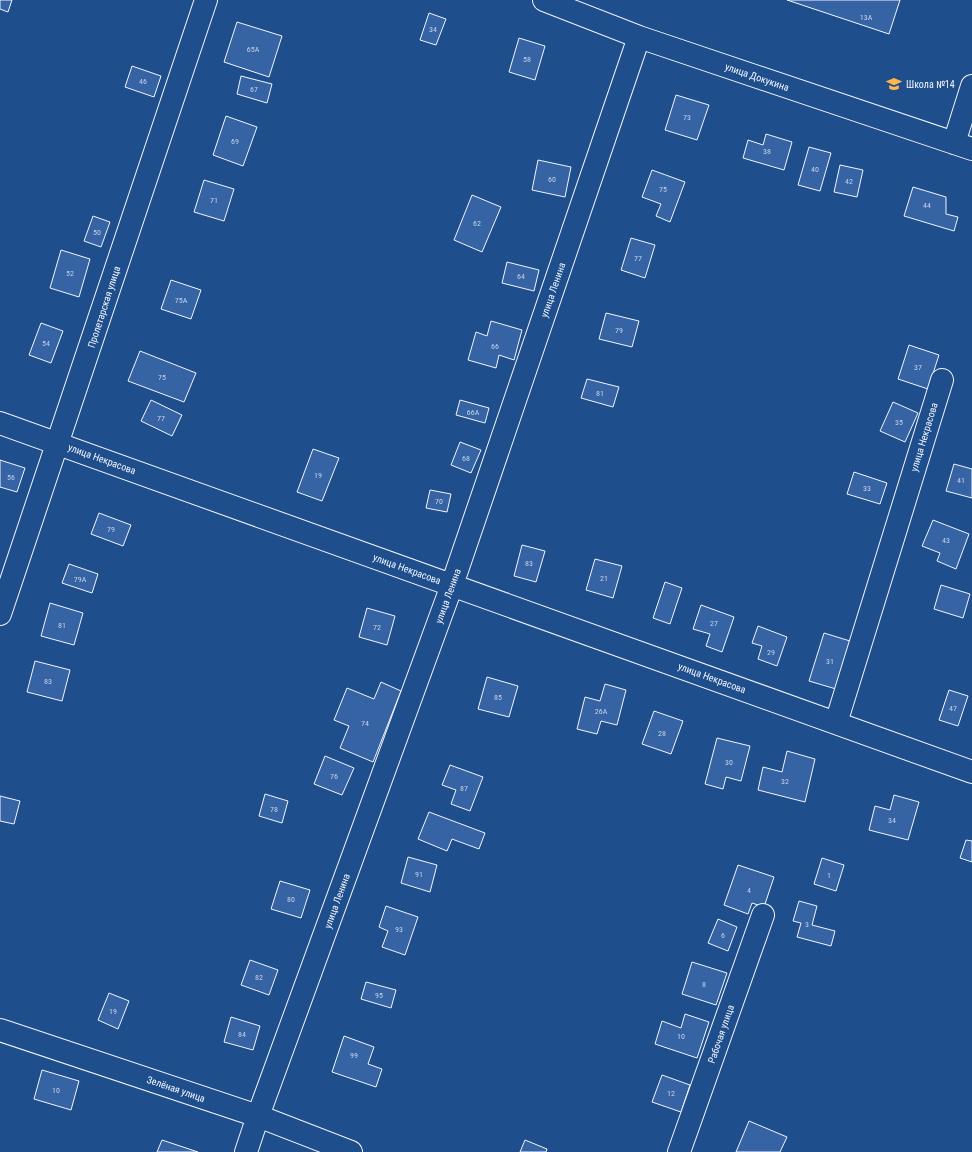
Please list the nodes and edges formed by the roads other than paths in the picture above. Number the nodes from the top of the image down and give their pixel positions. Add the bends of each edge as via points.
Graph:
1 (206, 0) edge
2 (544, 0) edge
3 (639, 37) junction
4 (972, 86) edge
5 (963, 146) edge
6 (942, 380) dead end
7 (0, 422) edge
8 (58, 443) junction
9 (452, 585) junction
10 (0, 614) edge
11 (836, 723) junction
12 (972, 772) edge
13 (763, 915) dead end
14 (0, 1030) edge
15 (258, 1116) junction
16 (246, 1152) edge
17 (351, 1152) edge
18 (680, 1152) edge

1 - 8 street, Пролетарская улица
2 - 3 street, улица Докукина
3 - 5 street, улица Докукина
3 - 9 street, улица Ленина
4 - 5 street
6 - 11 street, улица Некрасова
7 - 8 street, улица Некрасова
8 - 9 street, улица Некрасова
8 - 10 street, Пролетарская улица
9 - 11 street, улица Некрасова
9 - 15 street, улица Ленина
11 - 12 street, улица Некрасова
13 - 18 street, Рабочая улица
14 - 15 street, Зелёная улица
15 - 16 street, улица Ленина
15 - 17 street, Зелёная улица

